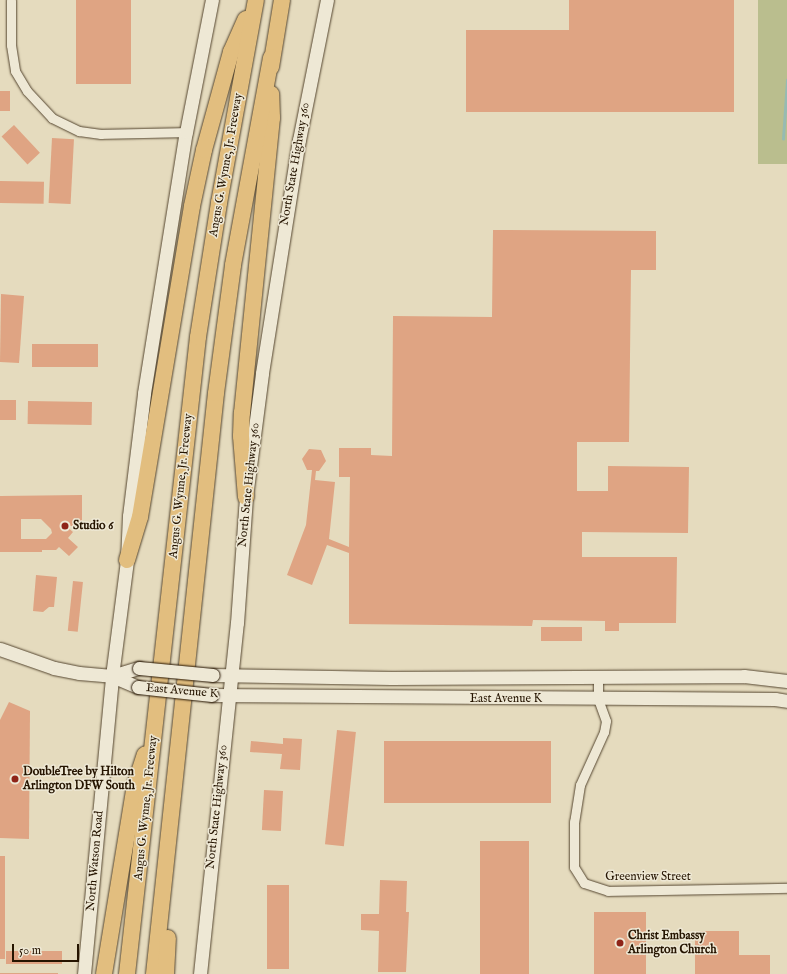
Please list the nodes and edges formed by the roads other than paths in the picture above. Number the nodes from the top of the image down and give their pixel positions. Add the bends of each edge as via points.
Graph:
1 (10, 0) edge
2 (212, 0) edge
3 (255, 0) edge
4 (282, 0) edge
5 (327, 0) edge
6 (271, 57) junction
7 (186, 132) junction
8 (246, 497) junction
9 (127, 560) junction
10 (0, 649) edge
11 (231, 675) junction
12 (112, 676) junction
13 (598, 677) junction
14 (326, 678) junction
15 (781, 680) edge
16 (229, 695) junction
17 (326, 697) junction
18 (598, 699) junction
19 (781, 700) edge
20 (154, 731) junction
21 (165, 877) junction
22 (787, 888) edge
23 (84, 974) edge
24 (104, 974) edge
25 (127, 974) edge
26 (154, 974) edge
27 (166, 974) edge
28 (200, 974) edge

1 - 7 street via 11,45 15,71 27,91 52,118 79,131 101,134
2 - 7 main road
3 - 9 highway via 231,52 204,150 140,517
3 - 20 highway, Angus G. Wynne, Jr. Freeway via 218,203 198,337
4 - 6 highway
5 - 8 main road, North State Highway 360 via 299,140 272,299
6 - 8 highway via 272,118 242,413 241,436
6 - 21 highway, Angus G. Wynne, Jr. Freeway via 243,207 223,336
7 - 9 main road via 144,393 129,516
8 - 11 main road, North State Highway 360
9 - 12 main road
10 - 12 main road via 58,670
11 - 12 main road, East Avenue K, bridge via 139,668
11 - 14 main road, East Avenue K
11 - 16 main road, North State Highway 360
12 - 16 main road, East Avenue K, bridge via 138,687
12 - 23 main road, North Watson Road
13 - 14 main road, East Avenue K
13 - 15 main road, East Avenue K
13 - 18 street, Greenview Street
14 - 17 main road
15 - 19 main road
16 - 17 main road, East Avenue K
16 - 28 main road, North State Highway 360
17 - 18 main road, East Avenue K
18 - 19 main road, East Avenue K
18 - 22 street, Greenview Street via 606,721 604,732 580,785 574,822 574,867 584,883 608,891
20 - 24 highway via 135,785
20 - 25 highway, Angus G. Wynne, Jr. Freeway
21 - 26 highway, Angus G. Wynne, Jr. Freeway
21 - 27 highway via 170,891

